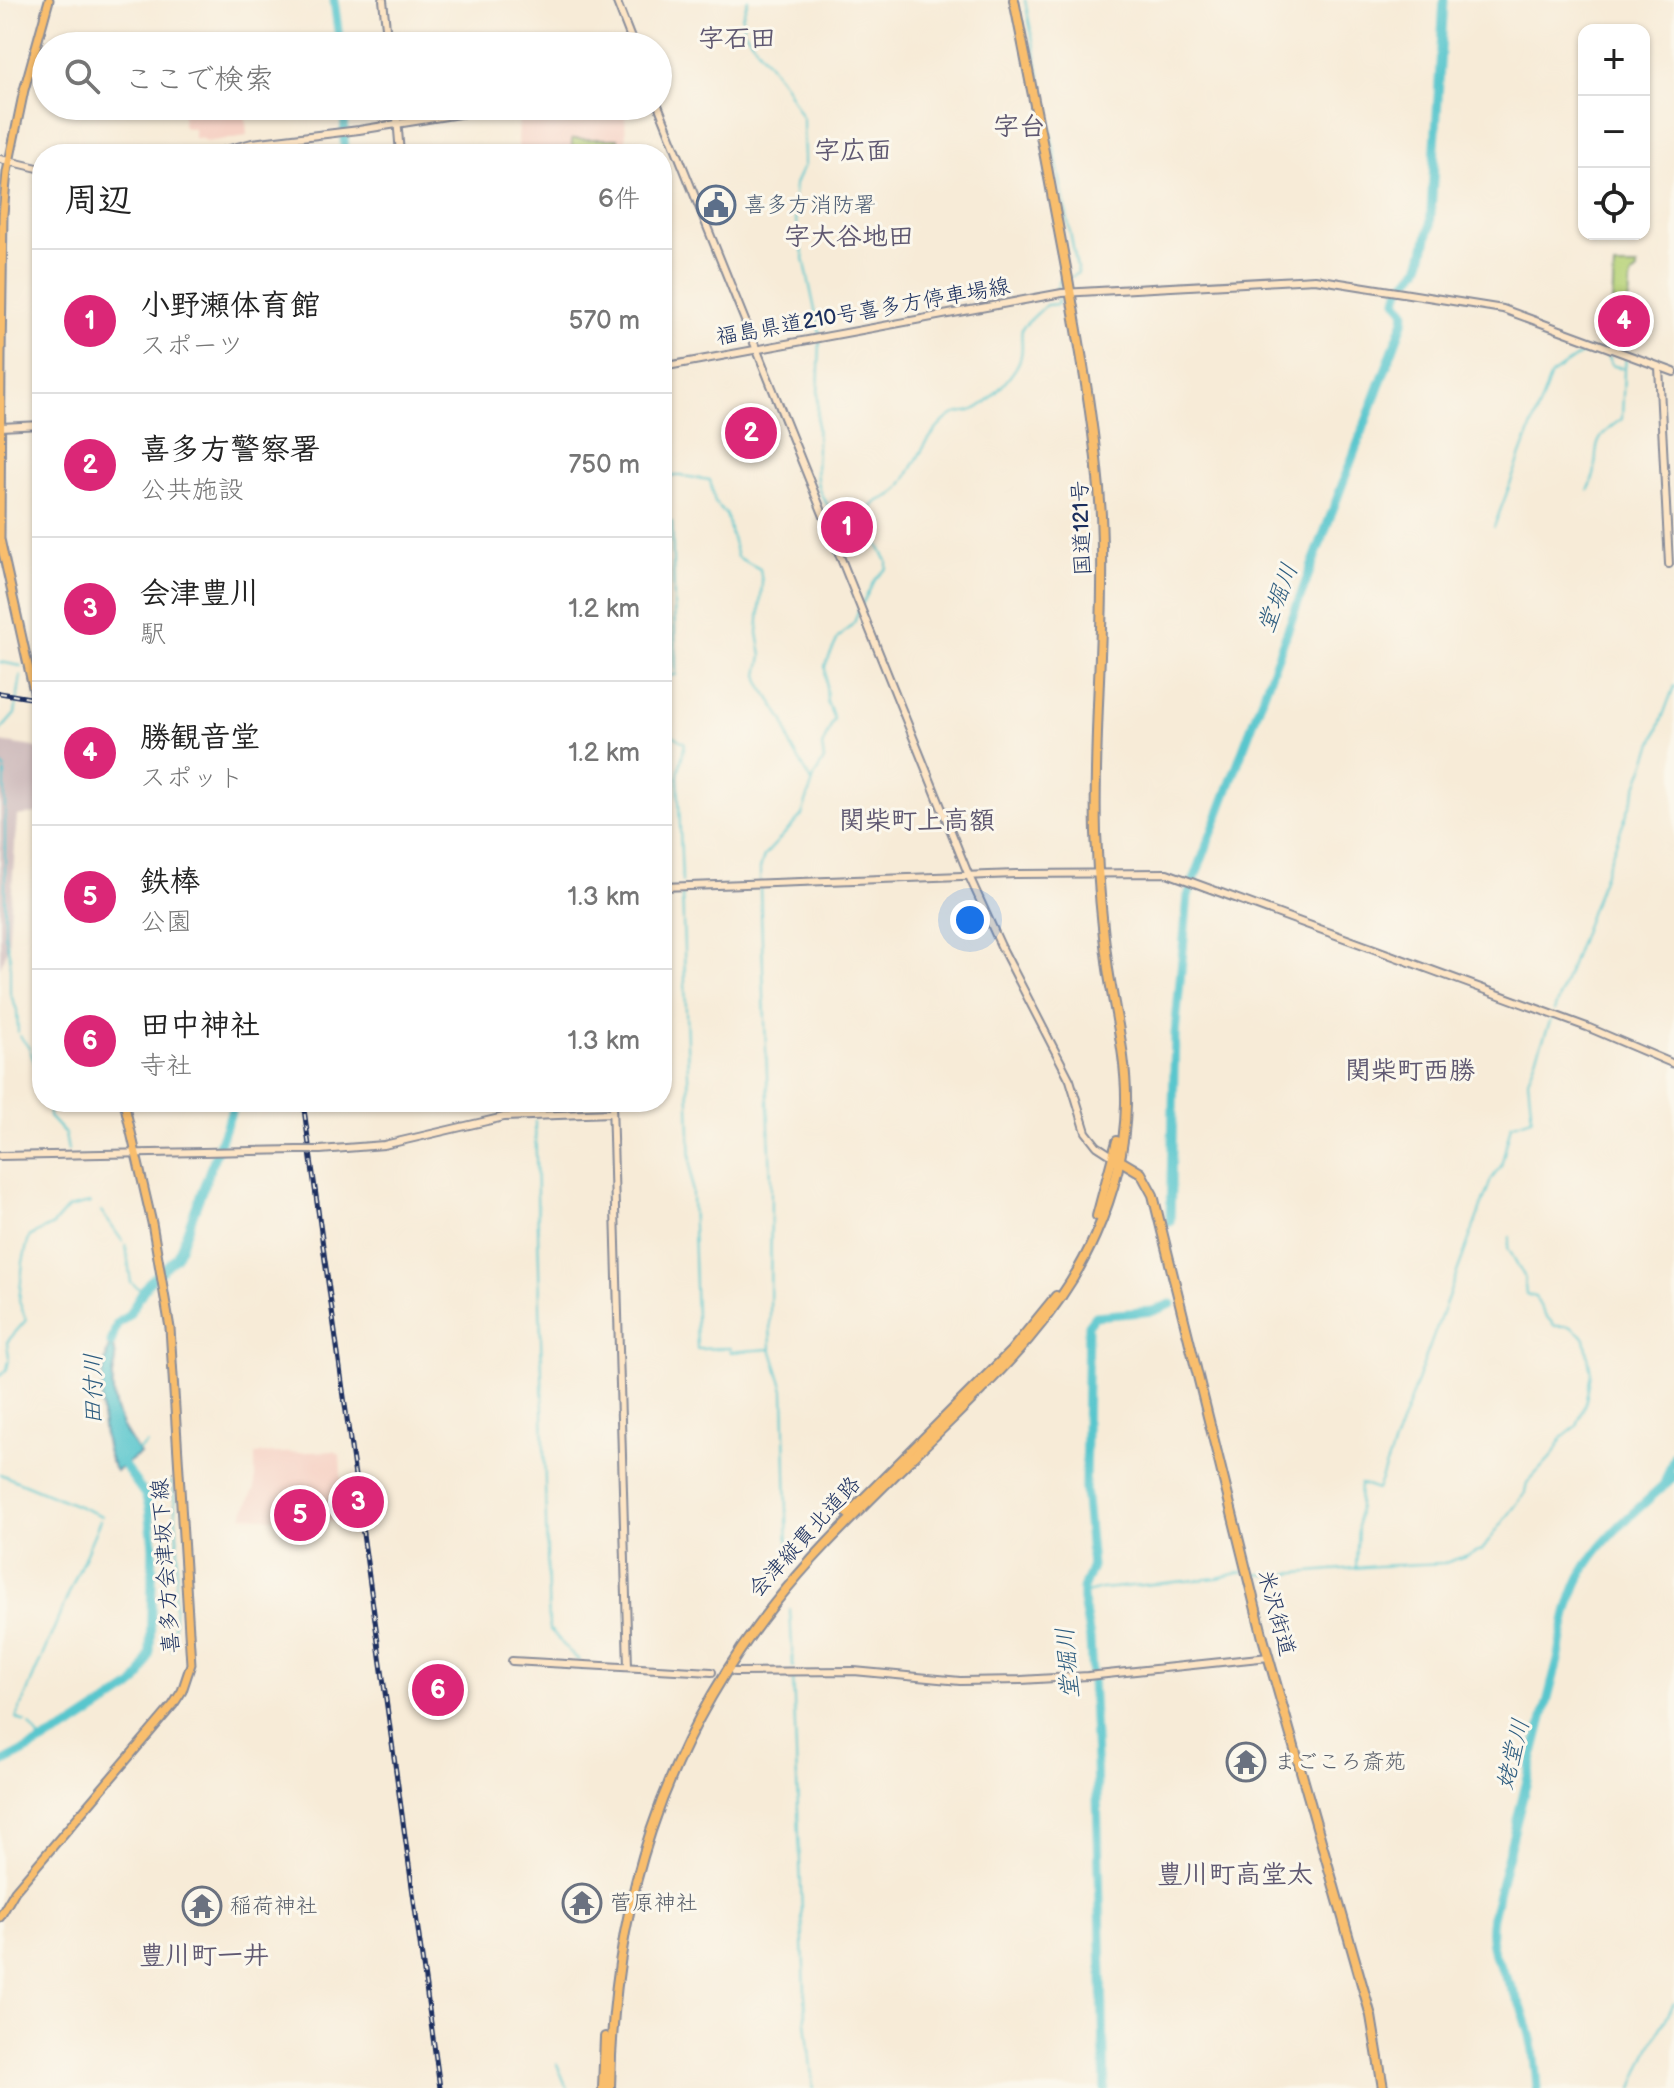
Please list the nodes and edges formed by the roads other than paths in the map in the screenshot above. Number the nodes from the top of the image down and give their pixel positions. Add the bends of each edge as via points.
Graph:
1 (49, 0) edge
2 (383, 0) edge
3 (616, 0) edge
4 (1014, 0) edge
5 (40, 32) edge
6 (386, 32) edge
7 (629, 32) edge
8 (32, 61) edge
9 (398, 120) edge
10 (423, 120) edge
11 (664, 120) edge
12 (398, 124) junction
13 (248, 144) edge
14 (399, 144) edge
15 (0, 159) edge
16 (9, 161) junction
17 (32, 167) edge
18 (1071, 293) junction
19 (756, 351) junction
20 (672, 365) edge
21 (1659, 367) junction
22 (1674, 372) edge
23 (32, 425) edge
24 (0, 427) edge
25 (1669, 564) dead end
26 (32, 683) edge
27 (1099, 874) junction
28 (969, 876) junction
29 (672, 887) edge
30 (1123, 1060) junction
31 (1674, 1064) edge
32 (126, 1112) edge
33 (612, 1113) joint
34 (136, 1155) junction
35 (0, 1156) edge
36 (1117, 1158) junction
37 (1269, 1657) junction
38 (512, 1661) dead end
39 (628, 1667) junction
40 (712, 1672) dead end
41 (734, 1672) dead end
42 (0, 1917) edge
43 (603, 2088) edge
44 (610, 2088) edge
45 (1383, 2088) edge

1 - 5 main road
2 - 6 street
3 - 7 street
4 - 18 highway, 国道121号
8 - 16 main road
9 - 12 street
10 - 12 street
11 - 19 street
12 - 13 street
12 - 14 street
15 - 16 street
16 - 17 street
16 - 24 main road via 3,214
18 - 19 street, 福島県道210号喜多方停車場線
18 - 21 street, 福島県道210号喜多方停車場線 via 1328,280 1503,309
18 - 27 highway, 国道121号 via 1087,379 1101,514
19 - 20 street, 福島県道210号喜多方停車場線
19 - 28 street
21 - 22 street, 福島県道210号喜多方停車場線
21 - 25 street
23 - 24 street
24 - 26 main road via 0,539
27 - 28 street
27 - 30 highway, 国道121号
27 - 31 street via 1167,873
28 - 29 street
28 - 36 street via 1070,1080 1086,1132
30 - 36 highway, 国道121号
30 - 36 highway, 国道121号 via 1126,1102
32 - 34 main road, 喜多方会津坂下線
33 - 34 street, bridge via 504,1117 384,1145
33 - 39 street
34 - 35 street
34 - 42 main road, 喜多方会津坂下線 via 173,1366 191,1654 188,1676 173,1705 15,1891
36 - 37 highway, 米沢街道 via 1141,1173 1153,1195
36 - 43 highway, 会津縦貫北道路 via 1090,1234 1054,1300 1011,1351 792,1574 698,1712 649,1821 628,1889 611,1972
36 - 44 highway, 会津縦貫北道路 via 1091,1244 1042,1325 796,1578 753,1632 702,1714 661,1801 633,1890 612,2003
37 - 41 street via 1090,1676 959,1681 854,1671
37 - 45 highway, 米沢街道 via 1371,2016
38 - 39 street
39 - 40 street

